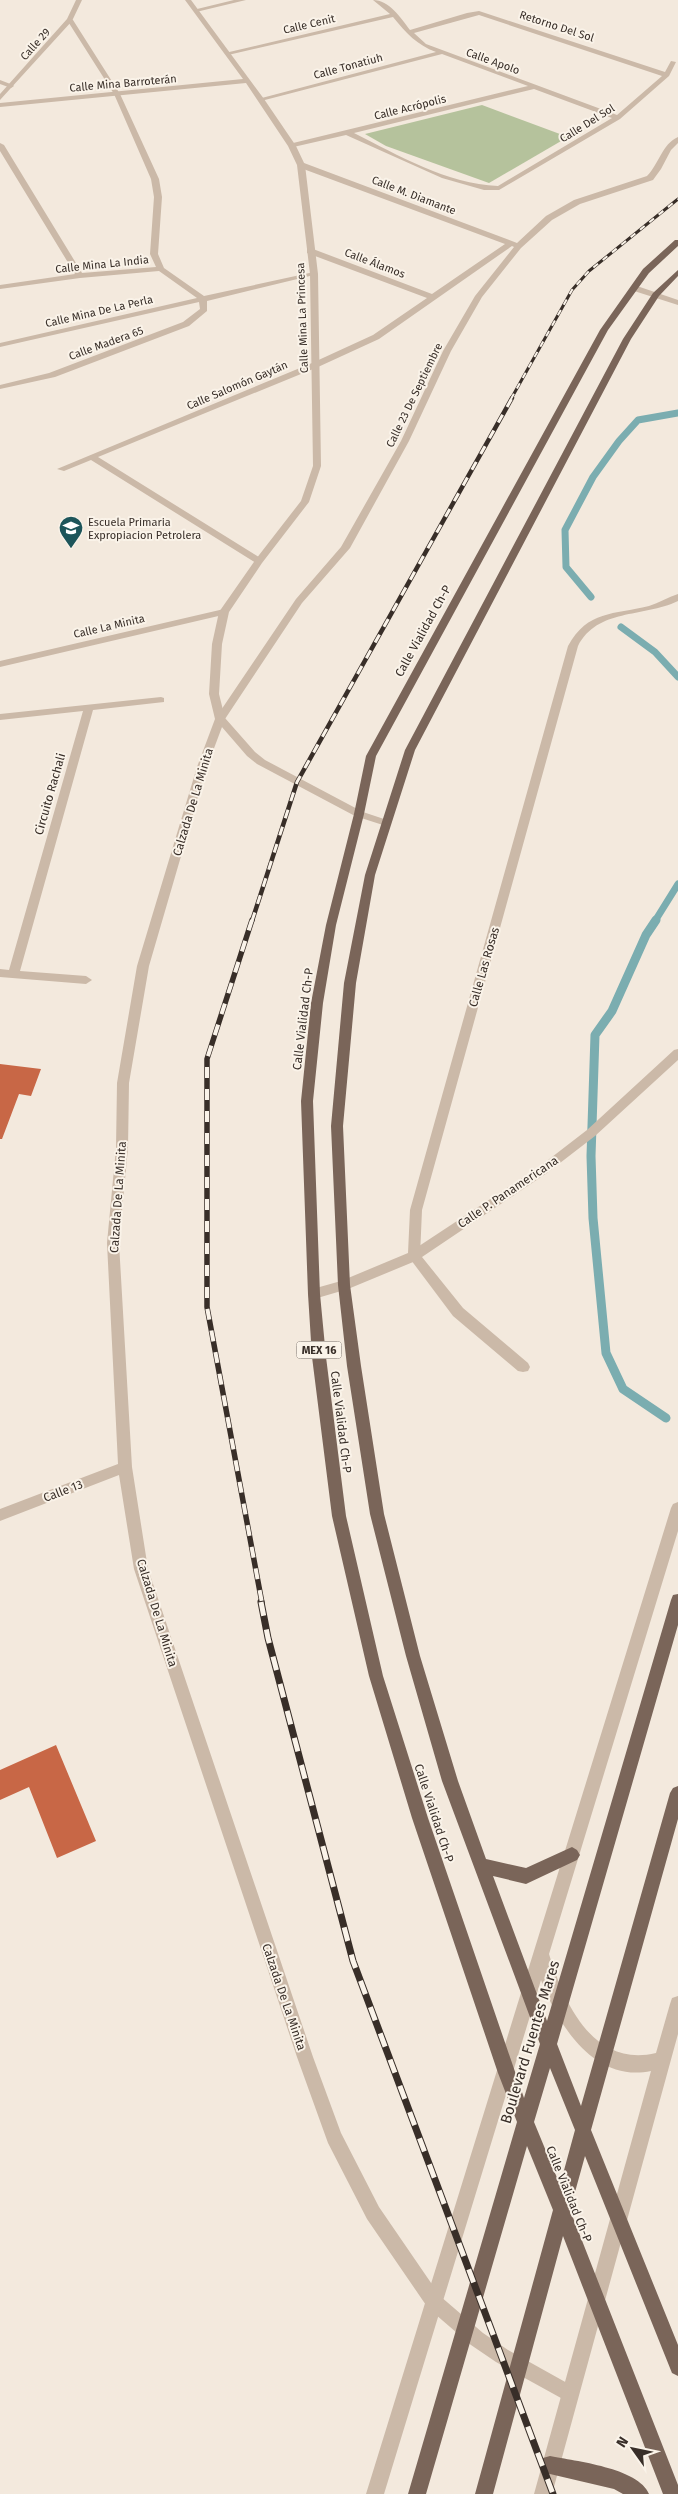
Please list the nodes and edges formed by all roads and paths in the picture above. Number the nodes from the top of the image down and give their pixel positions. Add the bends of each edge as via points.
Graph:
1 (79, 0) edge
2 (188, 0) edge
3 (243, 0) edge
4 (376, 0) edge
5 (196, 10) junction
6 (395, 15) junction
7 (70, 20) junction
8 (409, 32) junction
9 (440, 52) junction
10 (228, 53) junction
11 (673, 62) dead end
12 (667, 75) junction
13 (248, 81) junction
14 (0, 82) edge
15 (11, 86) junction
16 (533, 87) junction
17 (117, 94) junction
18 (0, 98) edge
19 (261, 99) junction
20 (0, 105) edge
21 (618, 118) junction
22 (348, 133) junction
23 (678, 139) edge
24 (0, 145) edge
25 (292, 146) junction
26 (301, 164) junction
27 (678, 242) edge
28 (514, 244) junction
29 (310, 251) junction
30 (161, 269) junction
31 (678, 272) edge
32 (314, 274) junction
33 (80, 276) junction
34 (0, 288) edge
35 (634, 288) junction
36 (656, 295) junction
37 (432, 297) junction
38 (203, 299) junction
39 (678, 303) edge
40 (0, 345) edge
41 (315, 365) junction
42 (0, 387) edge
43 (92, 458) junction
44 (61, 470) dead end
45 (258, 561) junction
46 (678, 597) edge
47 (224, 612) junction
48 (0, 664) edge
49 (161, 700) dead end
50 (89, 707) junction
51 (0, 717) edge
52 (220, 719) junction
53 (359, 814) junction
54 (386, 823) junction
55 (0, 973) edge
56 (13, 974) junction
57 (86, 980) dead end
58 (678, 1053) edge
59 (414, 1256) junction
60 (344, 1285) junction
61 (314, 1294) junction
62 (523, 1367) dead end
63 (125, 1467) junction
64 (678, 1508) edge
65 (0, 1515) edge
66 (678, 1600) edge
67 (678, 1793) edge
68 (572, 1855) junction
69 (480, 1865) junction
70 (541, 1955) junction
71 (529, 1996) junction
72 (678, 2004) edge
73 (664, 2060) junction
74 (506, 2073) junction
75 (618, 2220) junction
76 (597, 2300) junction
77 (434, 2302) junction
78 (678, 2367) edge
79 (570, 2394) junction
80 (550, 2466) junction
81 (375, 2494) edge
82 (417, 2494) edge
83 (484, 2494) edge
84 (543, 2494) edge
85 (640, 2494) edge
86 (672, 2494) edge

1 - 7 street, Calle 29
2 - 5 street, Calle Mina La Princesa
3 - 5 street
4 - 6 street, Calle Apolo
5 - 10 street, Calle Mina La Princesa
6 - 8 street, Calle Apolo
6 - 10 street, Calle Cenit
7 - 15 street, Calle 29
7 - 17 street
8 - 9 street, Calle Apolo
8 - 12 street, Retorno Del Sol via 479,13
9 - 16 street, Calle Apolo
9 - 19 street, Calle Tonatiuh
10 - 13 street, Calle Mina La Princesa
11 - 12 street, Calle Del Sol
12 - 21 street, Calle Del Sol
13 - 17 street, Calle Mina Barroterán
13 - 19 street, Calle Mina La Princesa
14 - 15 street
15 - 18 street, Calle 29
16 - 21 street, Calle Apolo
16 - 22 street, Calle Acrópolis
17 - 20 street, Calle Mina Barroterán
17 - 30 street via 155,179 158,197 154,254
19 - 25 street, Calle Mina La Princesa
21 - 22 street, Calle Del Sol via 499,188 479,188 411,163
22 - 25 street, Calle Acrópolis
23 - 28 street, Calle 23 De Septiembre via 668,146 657,172 650,178 568,207
24 - 33 street
25 - 26 street, Calle Mina La Princesa
26 - 28 street, Calle M. Diamante
26 - 29 street, Calle Mina La Princesa
27 - 35 main road, Calle Vialidad Ch-P / MEX 16 via 646,271
28 - 37 street, Calle Salomón Gaytán
28 - 52 street, Calle 23 De Septiembre via 447,351 405,441 345,548 299,601
29 - 32 street, Calle Mina La Princesa
29 - 37 street, Calle Álamos
30 - 33 street, Calle Mina La India
30 - 38 street, Calle Mina La India
31 - 36 main road, Calle Vialidad Ch-P / MEX 16
32 - 38 street
32 - 41 street, Calle Mina La Princesa
33 - 34 street, Calle Mina La India
35 - 36 street
35 - 53 main road, Calle Vialidad Ch-P / MEX 16 via 604,330 371,756
36 - 39 street
36 - 54 main road, Calle Vialidad Ch-P / MEX 16 via 622,347 410,750
37 - 41 street, Calle Salomón Gaytán via 376,337
38 - 40 street, Calle Mina De La Perla
38 - 42 street, Calle Madera 65 via 204,309 186,324 52,375
41 - 43 street, Calle Salomón Gaytán
41 - 45 street, Calle Mina La Princesa via 317,466 314,481 305,502
43 - 44 street, Calle Salomón Gaytán
43 - 45 street
45 - 47 street, Calle Mina La Princesa
46 - 59 street, Calle Las Rosas via 659,606 596,619 580,633 573,646 416,1210
47 - 48 street, Calle La Minita
47 - 52 street via 217,644 214,694
49 - 50 street
50 - 51 street
50 - 56 street, Circuito Rachali
52 - 53 street via 261,762
52 - 63 street, Calzada De La Minita via 202,767 143,966 123,1083 122,1148 113,1243
53 - 54 street
53 - 61 main road, Calle Vialidad Ch-P / MEX 16 via 331,925 317,1004 307,1101
54 - 60 main road, Calle Vialidad Ch-P / MEX 16 via 370,875 350,983 339,1097 337,1126
55 - 56 street
56 - 57 street
58 - 59 street, Calle P. Panamericana via 577,1144
59 - 60 street, Calle P. Panamericana
59 - 62 street via 458,1312
60 - 61 street, Calle P. Panamericana
60 - 69 main road, Calle Vialidad Ch-P / MEX 16 via 377,1514 413,1656 450,1781
61 - 74 main road, Calle Vialidad Ch-P / MEX 16 via 339,1516 376,1676
63 - 65 street, Calle 13
63 - 77 street, Calzada De La Minita via 141,1569 314,2084 334,2137 373,2213
64 - 68 street
66 - 82 main road, Boulevard Fuentes Mares
67 - 83 main road via 633,1946
68 - 69 main road via 526,1876
68 - 70 street
69 - 71 main road, Calle Vialidad Ch-P / MEX 16
70 - 71 street
70 - 73 street via 552,1990 563,2012 582,2037 603,2054 622,2061 641,2064
71 - 74 street
71 - 75 main road, Calle Vialidad Ch-P / MEX 16
72 - 73 street
73 - 75 street
74 - 76 main road, Calle Vialidad Ch-P / MEX 16
74 - 77 street
75 - 76 street
75 - 78 main road, Calle Vialidad Ch-P / MEX 16
76 - 79 street
76 - 86 main road, Calle Vialidad Ch-P / MEX 16
77 - 79 street, Calzada De La Minita via 502,2356
77 - 81 street
79 - 80 street
80 - 84 street
80 - 85 main road via 617,2480

